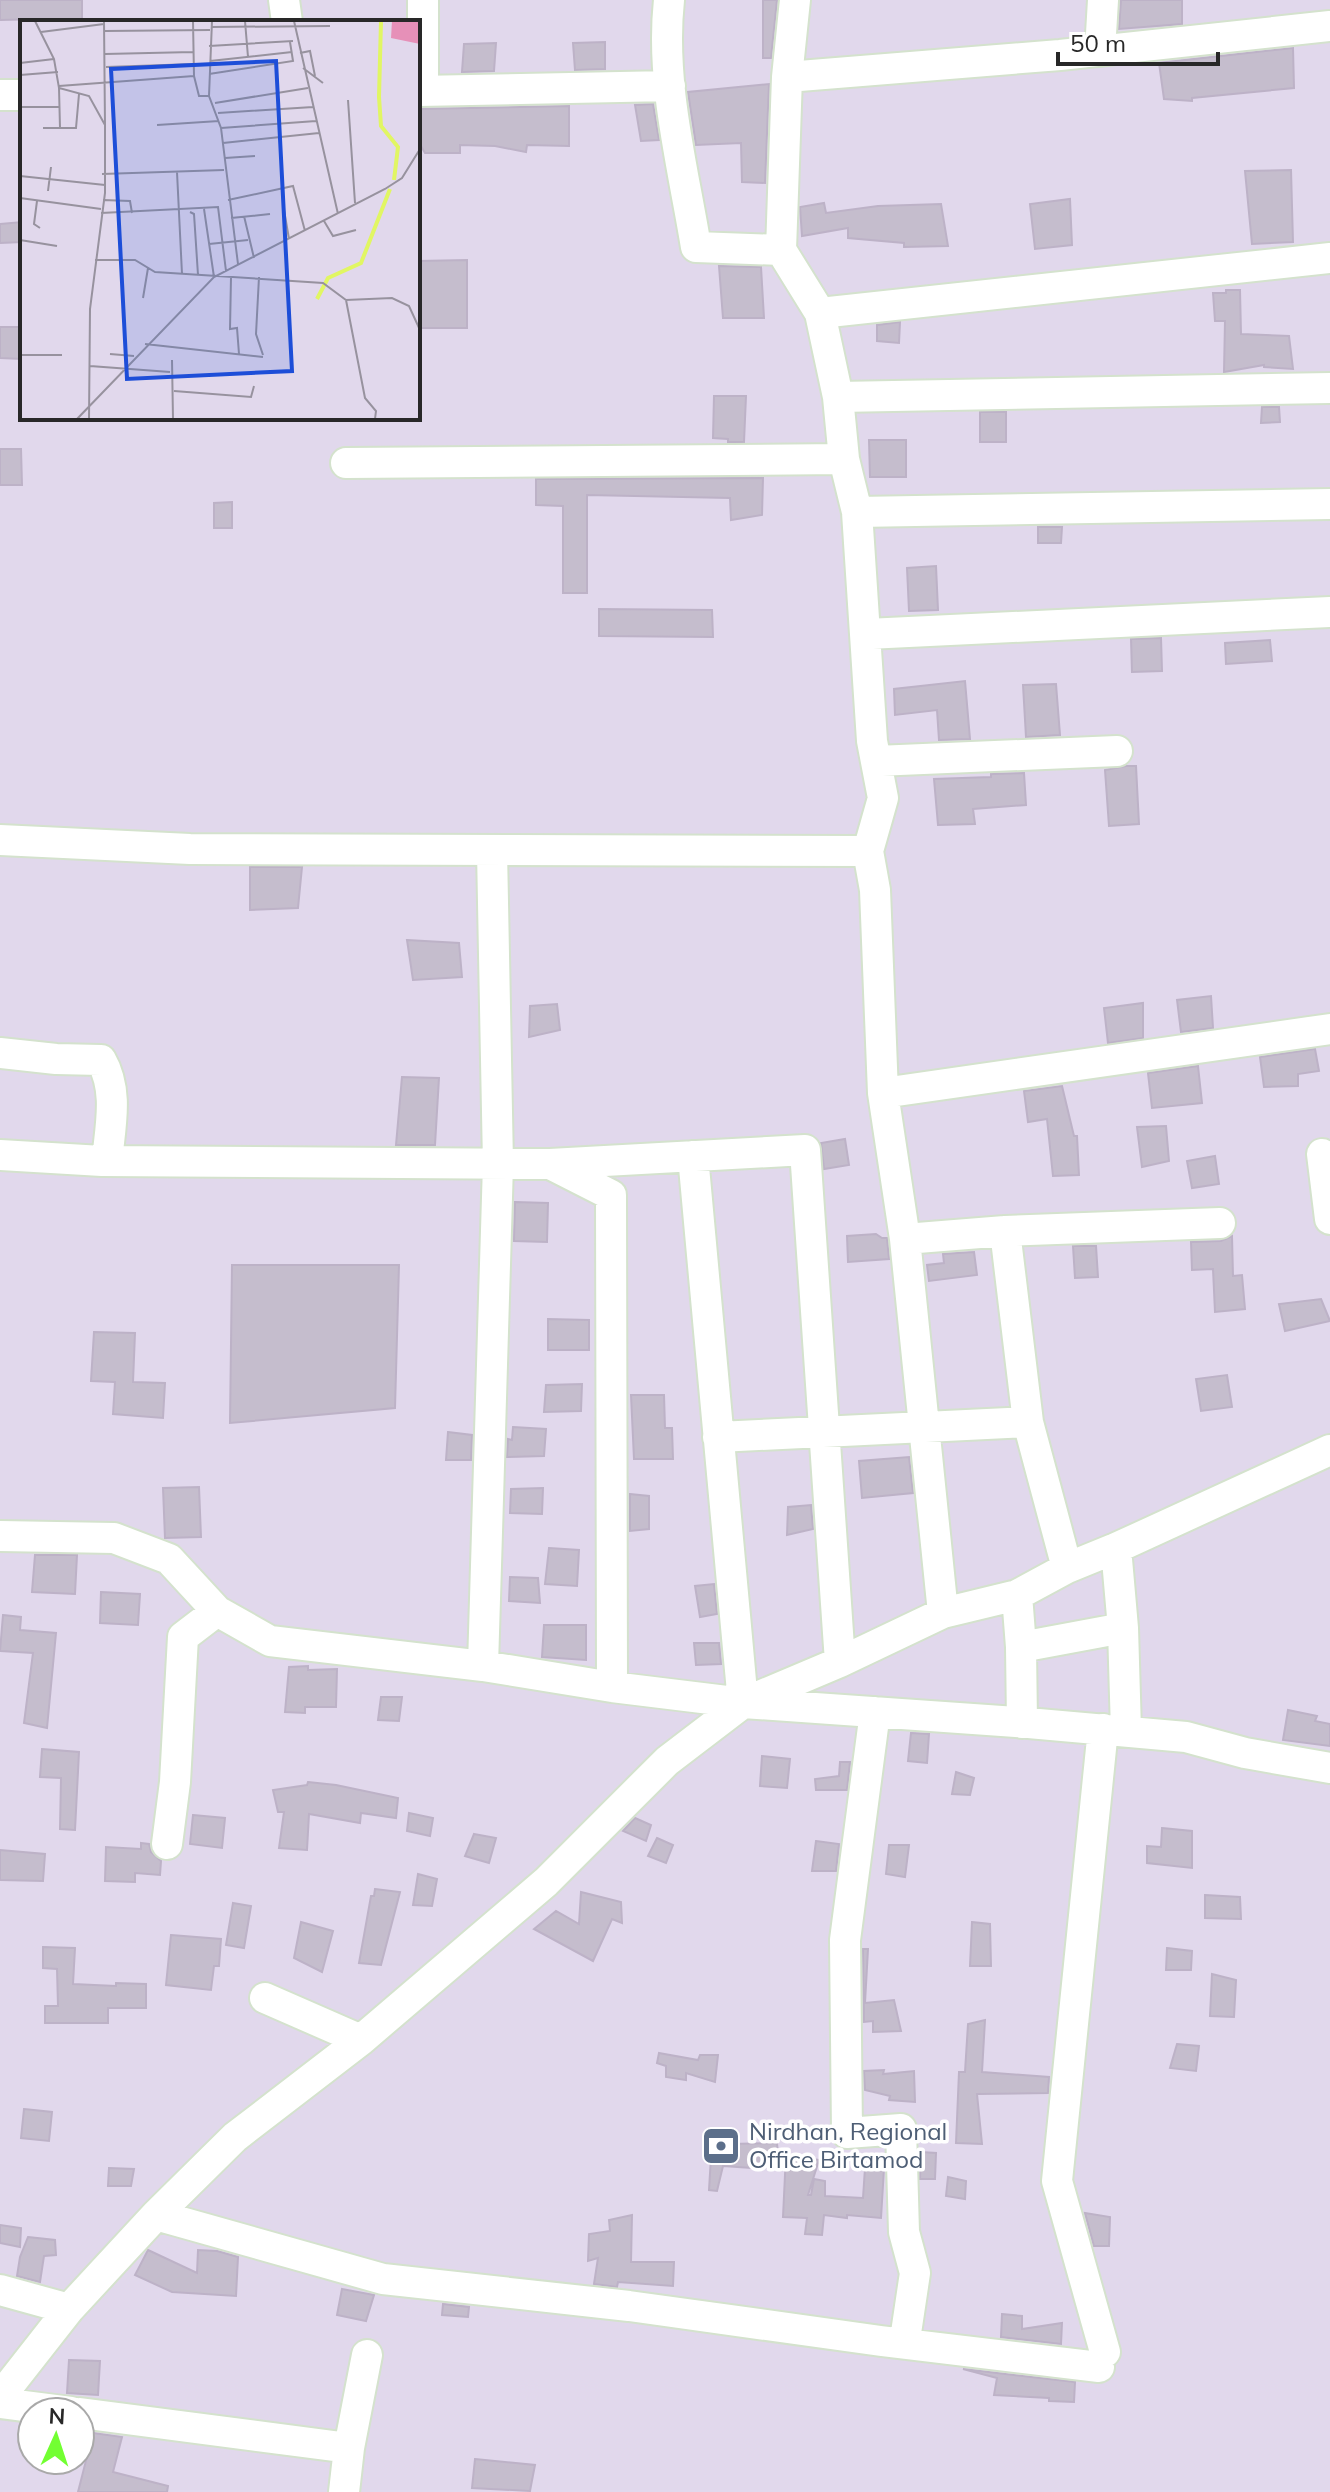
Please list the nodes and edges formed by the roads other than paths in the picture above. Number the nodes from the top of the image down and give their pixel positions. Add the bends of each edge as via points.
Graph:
1 (284, 0) edge
2 (423, 0) edge
3 (669, 0) edge
4 (795, 0) edge
5 (1103, 0) edge
6 (287, 20) edge
7 (1330, 26) edge
8 (1100, 51) junction
9 (787, 77) junction
10 (670, 86) junction
11 (421, 91) edge
12 (781, 250) junction
13 (1330, 258) edge
14 (820, 313) junction
15 (1330, 388) edge
16 (838, 397) junction
17 (844, 459) junction
18 (346, 463) dead end
19 (1330, 504) edge
20 (857, 512) junction
21 (1330, 612) edge
22 (867, 634) junction
23 (1117, 751) dead end
24 (876, 761) junction
25 (0, 840) edge
26 (492, 850) junction
27 (868, 851) junction
28 (1330, 1029) edge
29 (0, 1053) edge
30 (883, 1093) junction
31 (1322, 1154) dead end
32 (0, 1155) edge
33 (693, 1156) junction
34 (107, 1161) junction
35 (498, 1164) junction
36 (550, 1164) junction
37 (1330, 1219) edge
38 (1220, 1223) dead end
39 (1005, 1231) junction
40 (905, 1239) junction
41 (1028, 1422) junction
42 (925, 1427) junction
43 (824, 1433) junction
44 (718, 1437) junction
45 (1330, 1450) edge
46 (0, 1536) edge
47 (1116, 1548) junction
48 (1067, 1568) junction
49 (1017, 1595) junction
50 (217, 1611) junction
51 (943, 1613) junction
52 (1123, 1628) junction
53 (1021, 1647) junction
54 (840, 1662) junction
55 (483, 1666) junction
56 (612, 1687) junction
57 (743, 1703) junction
58 (875, 1712) junction
59 (1022, 1723) junction
60 (1114, 1730) junction
61 (1330, 1768) edge
62 (167, 1844) dead end
63 (265, 1998) dead end
64 (361, 2040) junction
65 (156, 2215) junction
66 (0, 2290) edge
67 (69, 2309) junction
68 (906, 2333) dead end
69 (367, 2355) dead end
70 (0, 2397) edge
71 (96, 2415) edge
72 (349, 2448) junction
73 (344, 2492) edge

1 - 6 street
2 - 11 street
3 - 10 street
4 - 9 street
5 - 8 street
7 - 8 street
8 - 9 street
9 - 12 street
10 - 11 street
10 - 12 street via 696,247
12 - 14 street
13 - 14 street
14 - 16 street
15 - 16 street
16 - 17 street
17 - 18 street
17 - 20 street
19 - 20 street
20 - 22 street
21 - 22 street
22 - 24 street
23 - 24 street
24 - 27 street via 883,798
25 - 26 street via 190,849
26 - 27 street
26 - 35 street
27 - 30 street via 875,890
28 - 30 street
29 - 34 street via 101,1060 113,1099
30 - 40 street
31 - 37 street
32 - 34 street
33 - 36 street
33 - 43 street via 805,1150
33 - 44 street
34 - 35 street
35 - 36 street
35 - 55 street
36 - 56 street via 611,1195
38 - 39 street
39 - 40 street
39 - 41 street
40 - 42 street
41 - 42 street
41 - 48 street
42 - 43 street
42 - 51 street
43 - 44 street
43 - 54 street
44 - 57 street
45 - 47 street
46 - 50 street via 114,1538 169,1559
47 - 48 street
47 - 52 street
48 - 49 street
49 - 51 street
49 - 53 street
50 - 55 street via 270,1641
50 - 62 street via 183,1637
51 - 54 street
52 - 53 street
52 - 60 street
53 - 59 street
54 - 57 street
55 - 56 street
56 - 57 street
57 - 58 street
57 - 64 street via 667,1761 546,1882
58 - 59 street
58 - 68 street via 845,1940 847,2133 901,2129 904,2232 915,2273
59 - 60 street
60 - 61 street via 1186,1737
60 - 65 street via 1057,2181 1102,2359 881,2341 383,2279
63 - 64 street
64 - 65 street via 235,2137
65 - 67 street
66 - 67 street
67 - 70 street
69 - 72 street
71 - 72 street
72 - 73 street

